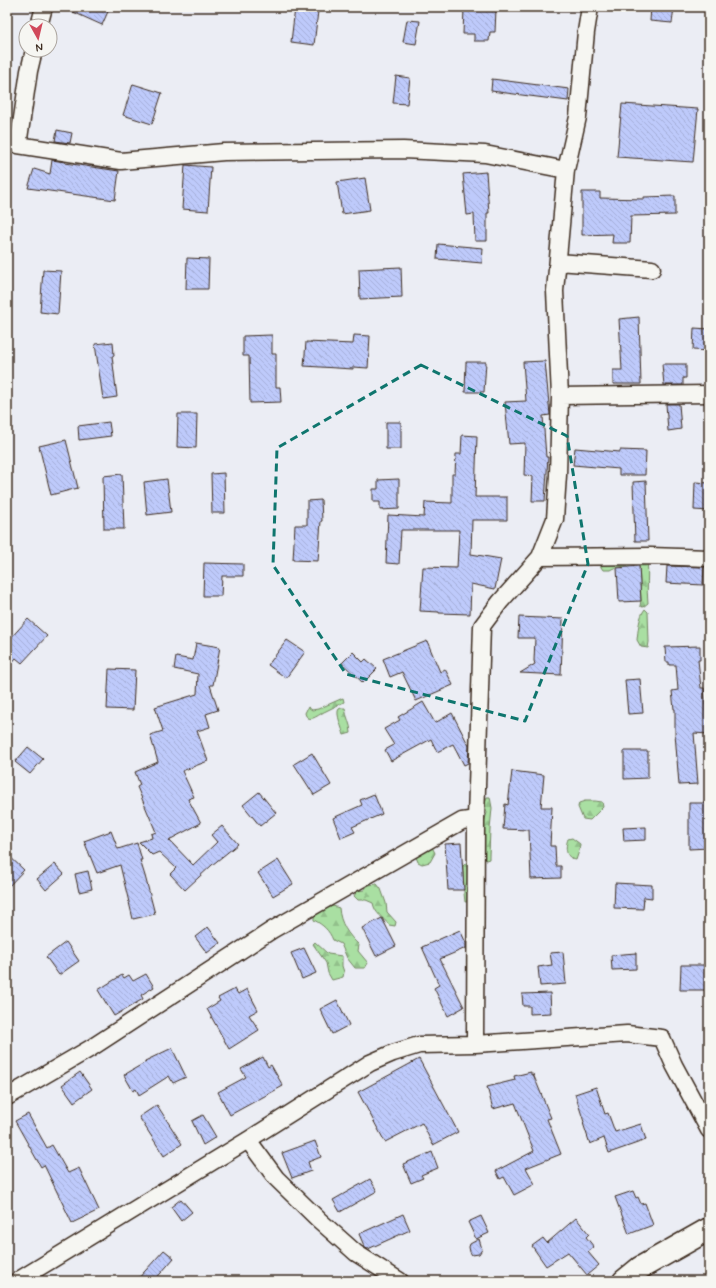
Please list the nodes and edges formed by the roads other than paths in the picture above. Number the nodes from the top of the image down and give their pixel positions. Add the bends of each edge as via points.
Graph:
1 (44, 7) edge
2 (590, 7) edge
3 (41, 18) edge
4 (32, 58) edge
5 (566, 170) junction
6 (558, 262) junction
7 (652, 269) dead end
8 (709, 394) edge
9 (560, 396) junction
10 (540, 557) junction
11 (709, 558) edge
12 (476, 819) junction
13 (475, 1044) junction
14 (7, 1097) edge
15 (709, 1130) edge
16 (248, 1140) junction
17 (709, 1229) edge
18 (18, 1281) edge
19 (400, 1281) edge
20 (624, 1281) edge

1 - 3 street
2 - 5 street via 578,117
4 - 5 street via 18,145 121,161 224,152 404,150 485,154
5 - 6 street
6 - 7 street
6 - 9 street via 555,291
8 - 9 street
9 - 10 street via 554,519
10 - 11 street
10 - 12 street via 482,626
12 - 13 street
12 - 14 street via 462,821 272,930 91,1048
13 - 15 street via 627,1034 662,1038
13 - 16 street via 419,1045 370,1062
16 - 18 street
16 - 19 street via 276,1178 319,1220 356,1253
17 - 20 main road via 640,1268

